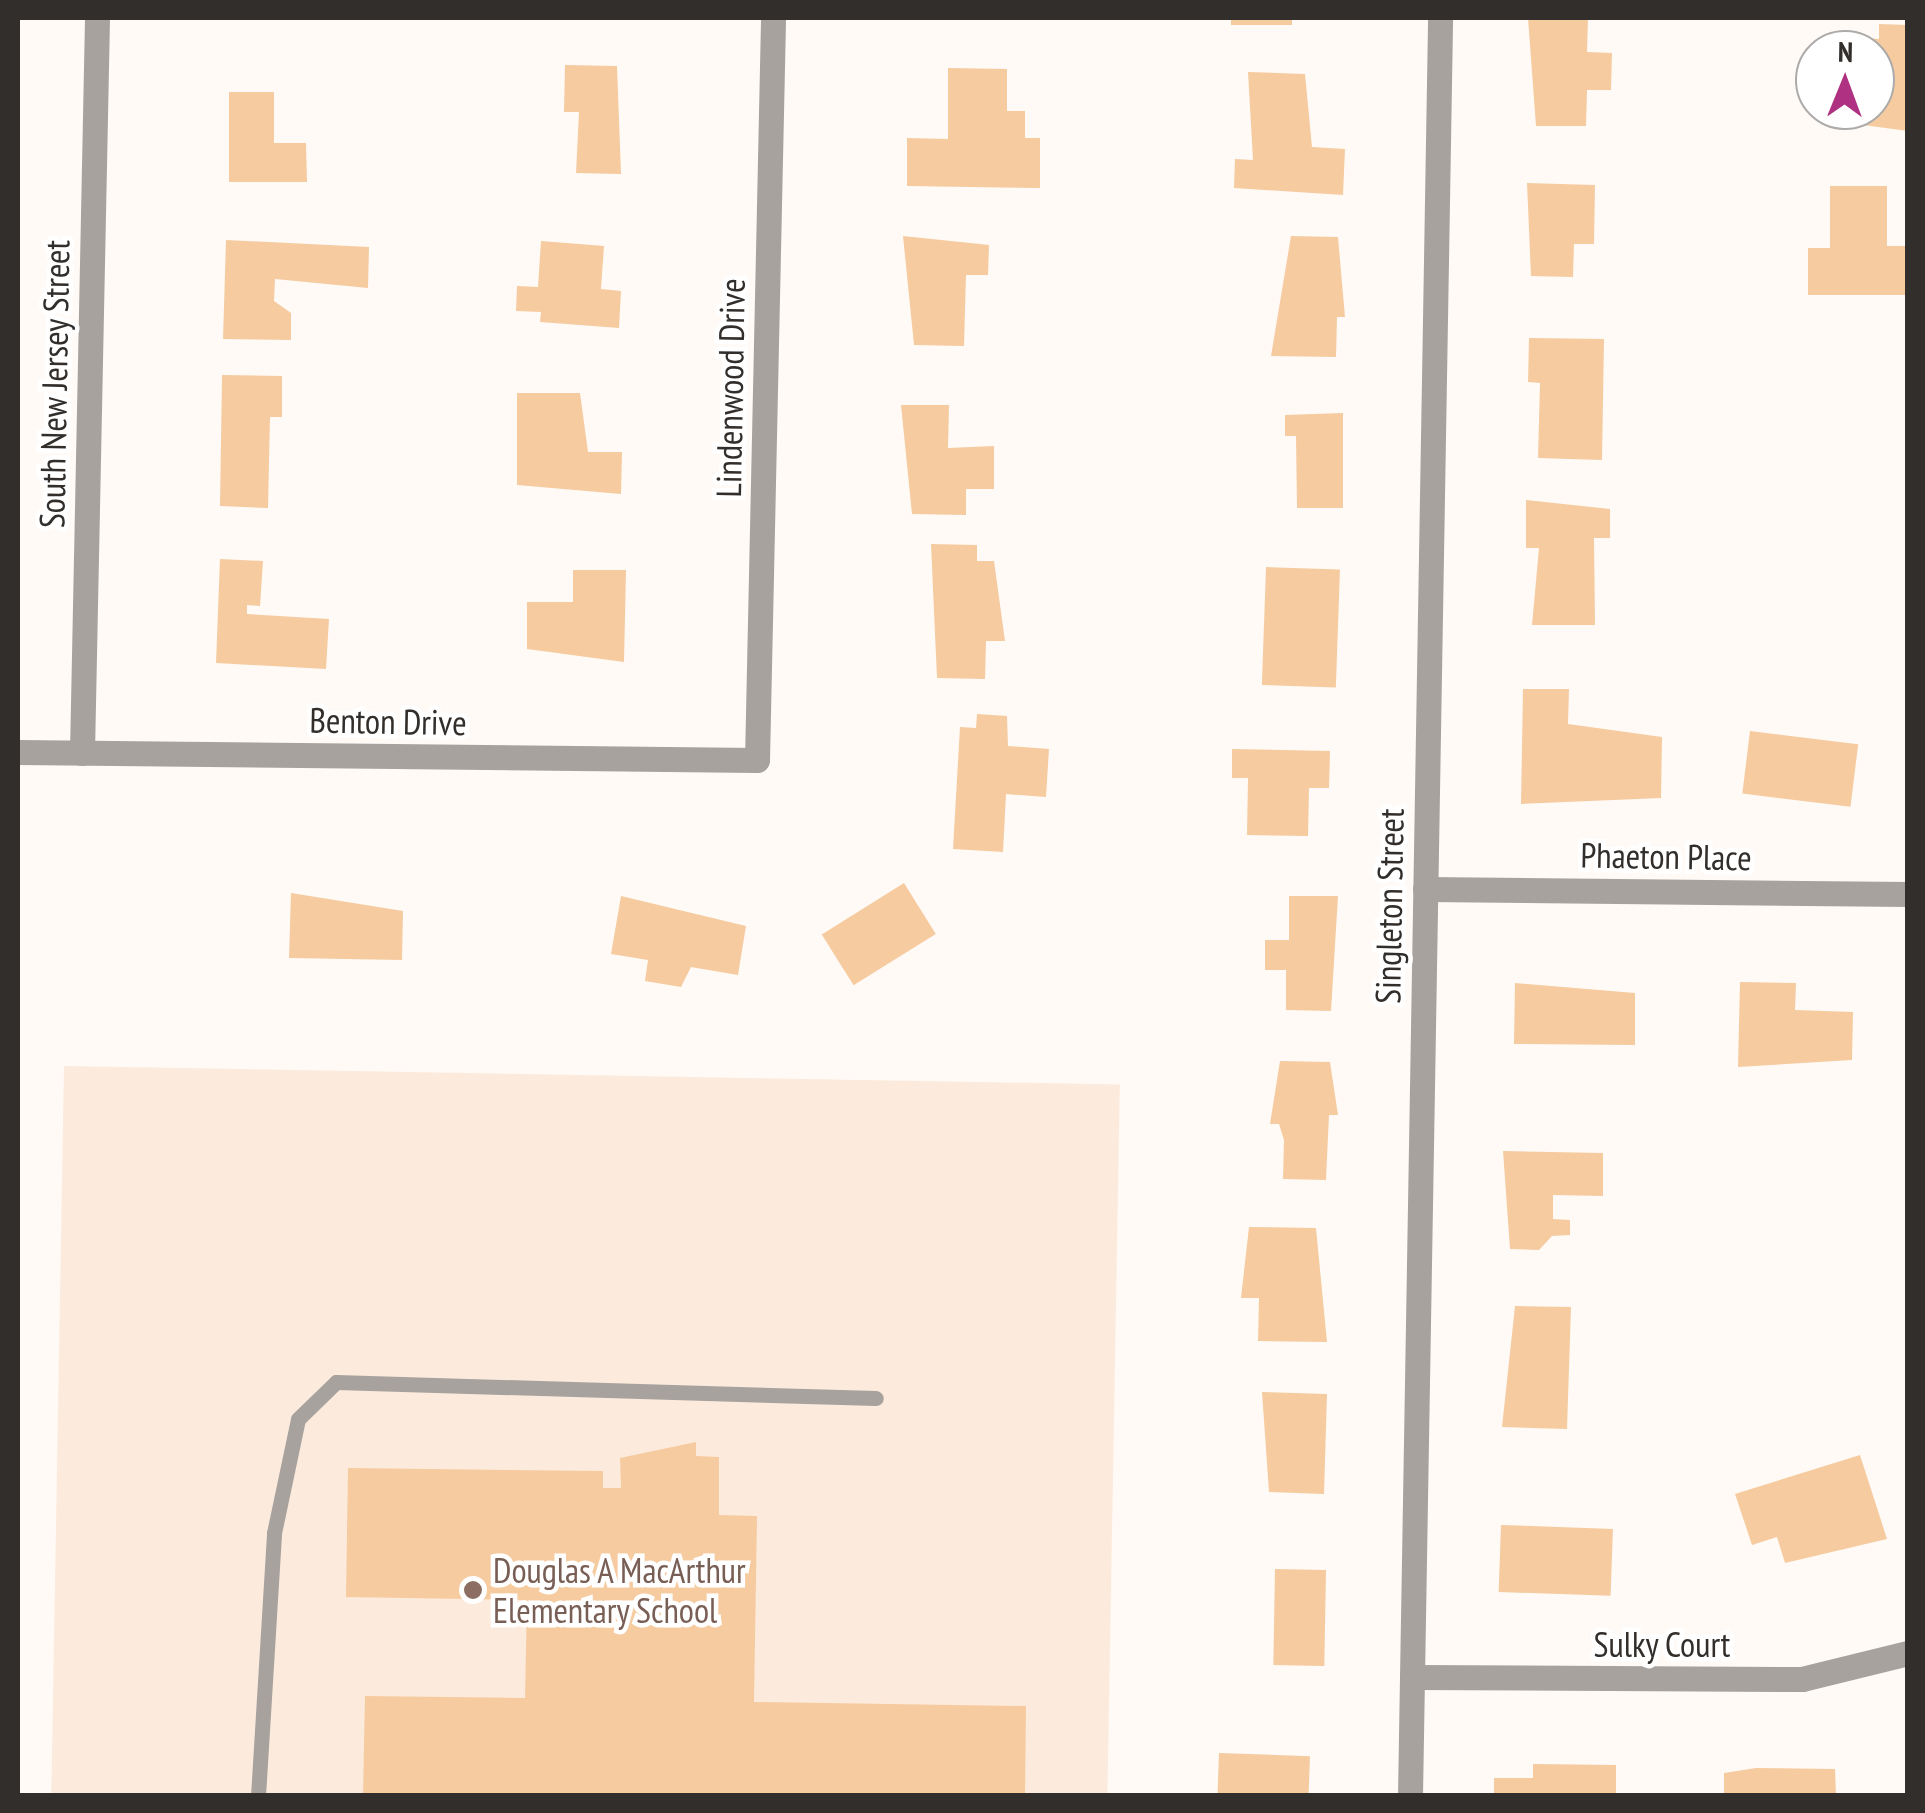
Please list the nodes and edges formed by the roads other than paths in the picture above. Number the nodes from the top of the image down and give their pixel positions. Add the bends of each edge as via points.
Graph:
1 (96, 18) edge
2 (773, 18) edge
3 (1440, 18) edge
4 (18, 752) edge
5 (82, 753) junction
6 (757, 760) joint
7 (1424, 889) junction
8 (1908, 894) edge
9 (876, 1398) dead end
10 (1908, 1653) edge
11 (1412, 1677) junction
12 (258, 1796) edge
13 (1410, 1796) edge

1 - 5 street, South New Jersey Street
2 - 6 street, Lindenwood Drive
3 - 7 street, Singleton Street
4 - 5 street, Benton Drive
5 - 6 street, Benton Drive
7 - 8 street, Phaeton Place
7 - 11 street, Singleton Street
9 - 12 lane via 336,1382 298,1419 274,1533
10 - 11 street, Sulky Court via 1802,1679
11 - 13 street, Singleton Street

